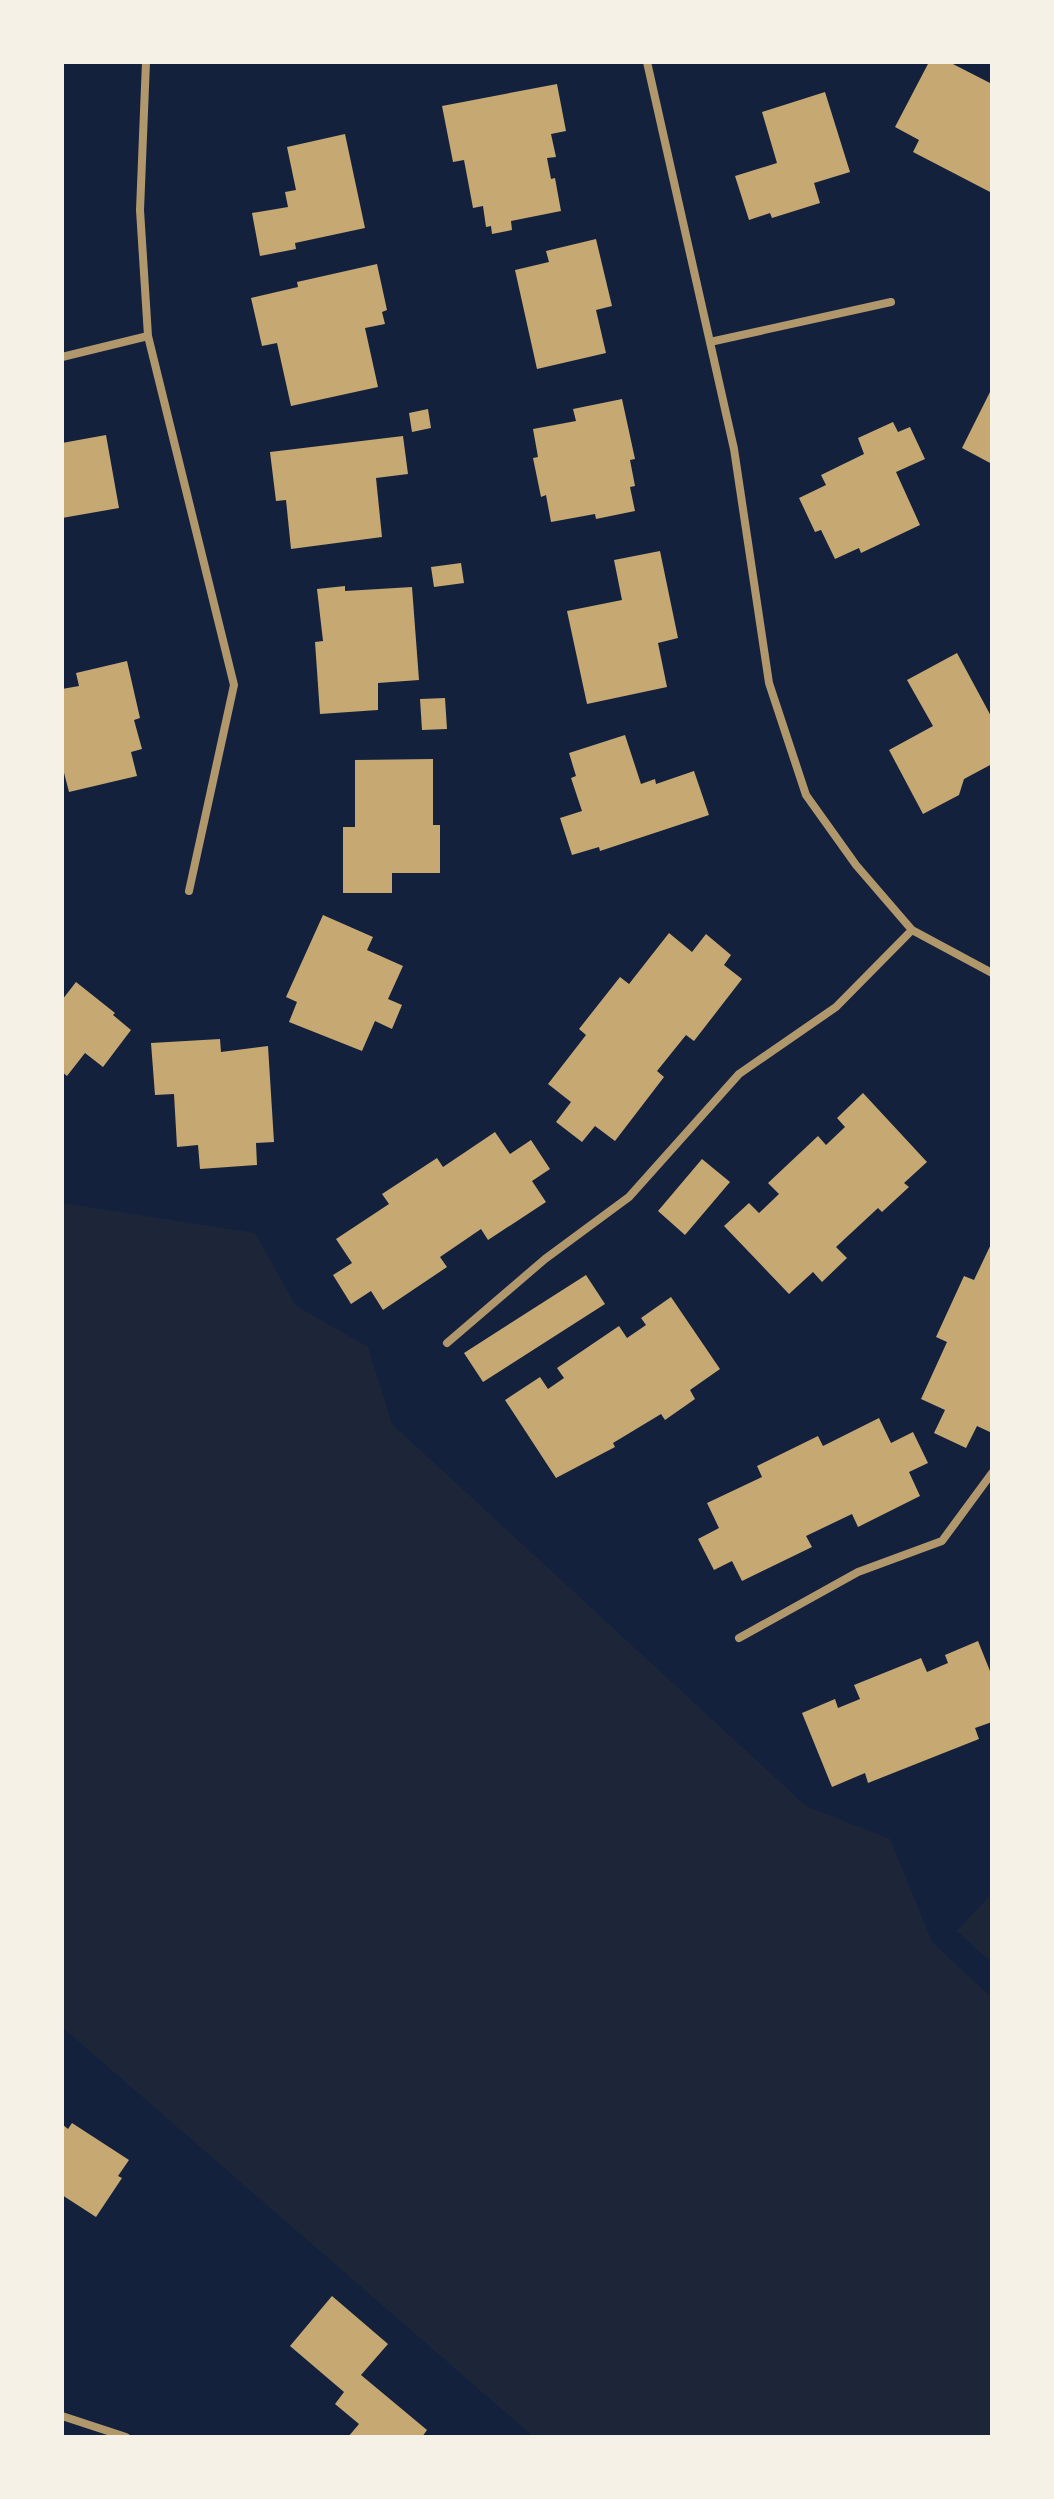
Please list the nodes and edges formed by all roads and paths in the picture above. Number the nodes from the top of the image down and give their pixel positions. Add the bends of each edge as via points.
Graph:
1 (146, 62) edge
2 (647, 62) edge
3 (891, 302) dead end
4 (148, 336) junction
5 (710, 342) junction
6 (62, 357) edge
7 (189, 891) dead end
8 (912, 930) junction
9 (992, 973) edge
10 (447, 1343) dead end
11 (992, 1473) edge
12 (739, 1638) dead end
13 (62, 2416) edge
14 (126, 2437) edge

1 - 4 street via 140,210
2 - 5 street
3 - 5 street
4 - 6 street
4 - 7 street via 234,685
5 - 8 street via 734,449 769,683 806,795
8 - 9 street
8 - 10 street via 836,1007 739,1074 629,1197 545,1259
11 - 12 street via 942,1541 858,1572
13 - 14 street

